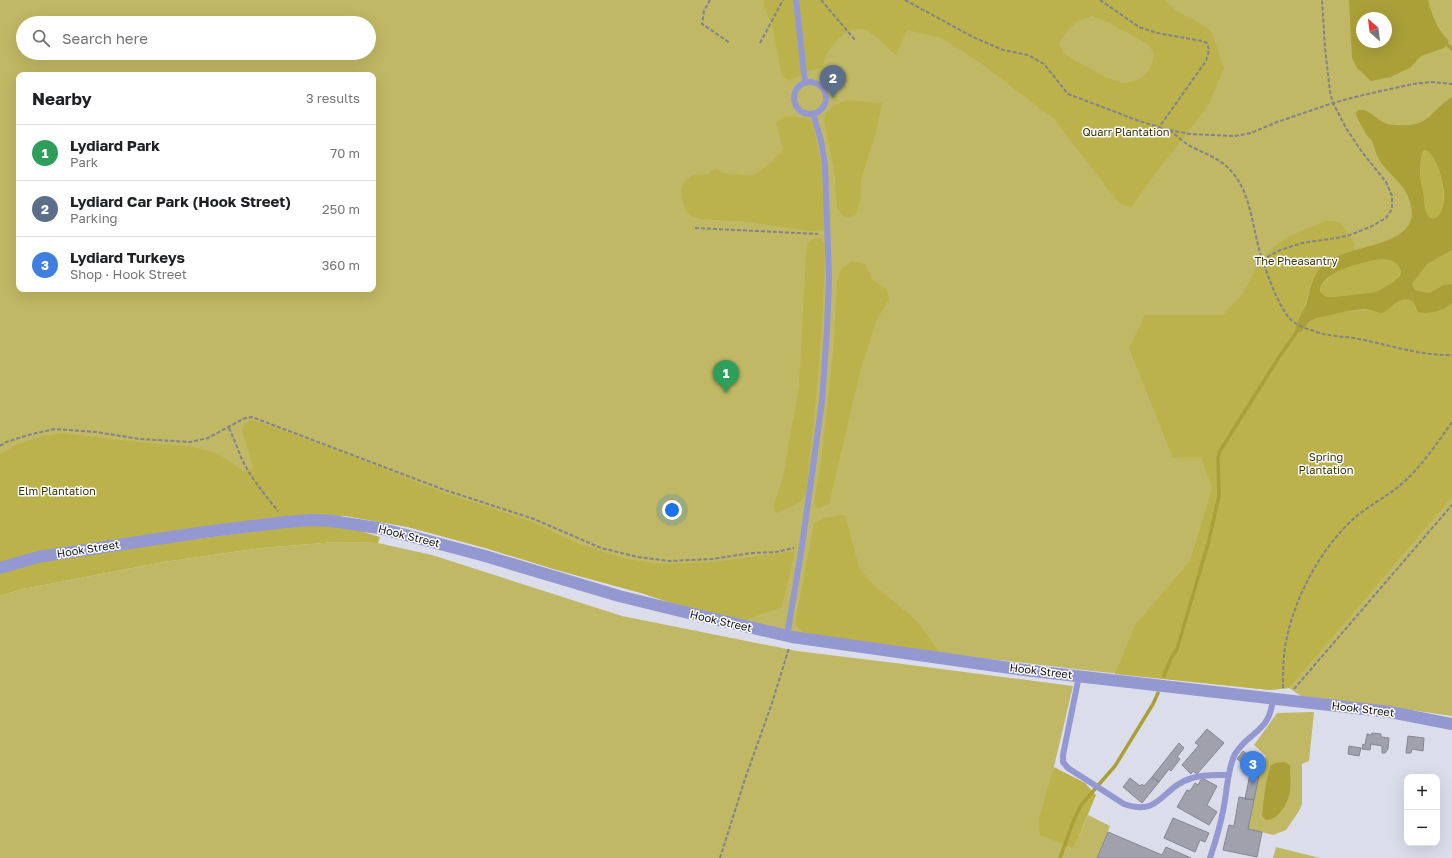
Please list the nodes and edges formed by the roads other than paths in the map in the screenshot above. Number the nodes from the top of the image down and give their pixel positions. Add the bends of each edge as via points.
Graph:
1 (796, 0) edge
2 (805, 83) junction
3 (813, 113) junction
4 (0, 568) edge
5 (790, 637) junction
6 (1079, 676) junction
7 (1282, 699) junction
8 (1452, 724) edge
9 (1229, 775) junction
10 (1210, 858) edge

1 - 2 lane
2 - 3 lane via 797,89 794,102 803,112
2 - 3 lane via 812,82 820,86 825,94 820,110
3 - 5 lane via 825,165 829,278 822,401
4 - 5 street, Hook Street via 38,557 190,534 286,522 332,521 378,528 485,556 619,596
5 - 6 street, Hook Street
6 - 7 street, Hook Street
6 - 9 lane via 1063,755 1063,762 1068,768 1124,804 1144,808 1152,806 1170,789 1192,778
7 - 8 street, Hook Street via 1390,712
7 - 9 lane via 1266,723 1235,754
9 - 10 lane via 1223,812

